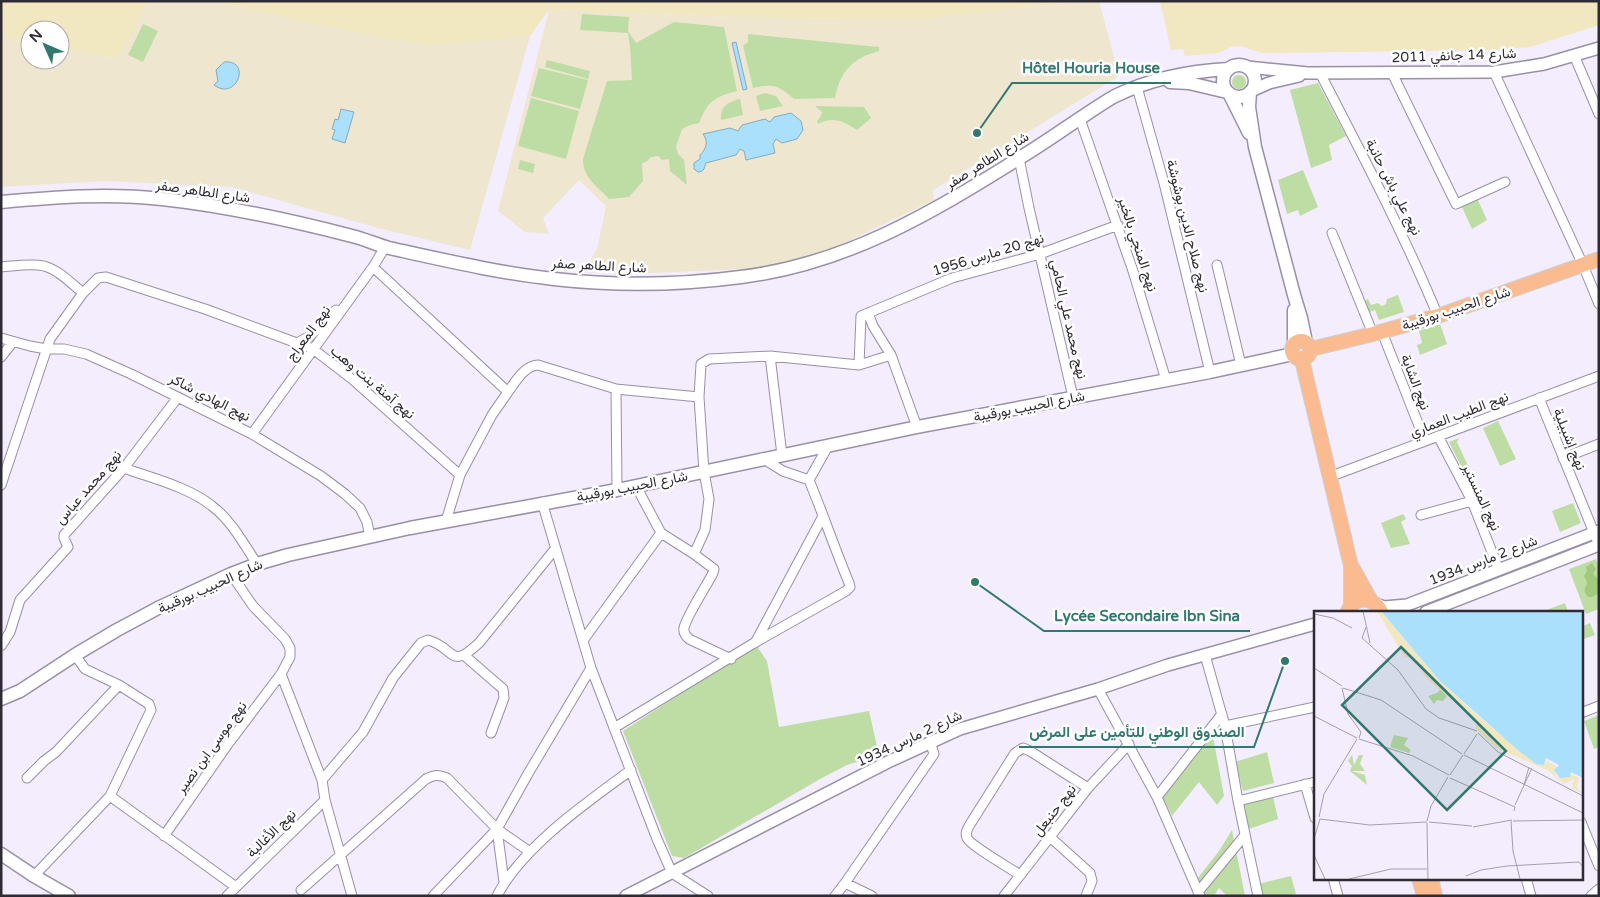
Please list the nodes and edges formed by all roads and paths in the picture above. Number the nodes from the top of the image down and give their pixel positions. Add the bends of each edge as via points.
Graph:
1 (1599, 48) edge
2 (1574, 55) junction
3 (1247, 66) junction
4 (1228, 69) junction
5 (1494, 72) junction
6 (1314, 73) junction
7 (1392, 73) junction
8 (1155, 81) junction
9 (1137, 87) junction
10 (1251, 92) junction
11 (1228, 93) junction
12 (1599, 114) edge
13 (1080, 119) junction
14 (1255, 147) junction
15 (1019, 158) junction
16 (1505, 182) dead end
17 (1, 202) edge
18 (1118, 225) junction
19 (1332, 233) dead end
20 (385, 247) junction
21 (1040, 254) junction
22 (1599, 259) edge
23 (1217, 265) dead end
24 (1583, 265) junction
25 (1, 267) edge
26 (373, 267) junction
27 (359, 286) junction
28 (83, 293) junction
29 (1599, 304) edge
30 (864, 315) junction
31 (1438, 316) junction
32 (1378, 333) junction
33 (1, 338) edge
34 (13, 342) junction
35 (296, 343) junction
36 (46, 349) junction
37 (313, 349) junction
38 (1301, 350) junction
39 (891, 355) junction
40 (770, 356) junction
41 (1, 357) edge
42 (859, 365) junction
43 (1241, 365) junction
44 (1210, 372) junction
45 (1599, 376) edge
46 (1166, 380) junction
47 (616, 389) junction
48 (508, 392) junction
49 (178, 397) junction
50 (699, 397) junction
51 (1073, 397) junction
52 (1539, 398) junction
53 (917, 427) junction
54 (252, 434) junction
55 (1438, 436) junction
56 (1425, 441) junction
57 (1599, 444) edge
58 (828, 446) junction
59 (782, 455) junction
60 (762, 458) junction
61 (1563, 458) junction
62 (124, 468) junction
63 (704, 472) junction
64 (460, 475) junction
65 (1329, 477) junction
66 (809, 480) junction
67 (1, 485) edge
68 (636, 486) junction
69 (617, 490) junction
70 (1472, 501) junction
71 (542, 502) junction
72 (1421, 515) dead end
73 (823, 516) junction
74 (446, 521) junction
75 (1596, 532) edge
76 (661, 533) junction
77 (370, 537) junction
78 (1599, 545) edge
79 (555, 549) junction
80 (694, 554) junction
81 (257, 564) junction
82 (1351, 566) junction
83 (1499, 570) junction
84 (231, 574) junction
85 (1376, 606) edge
86 (1347, 609) edge
87 (1429, 611) edge
88 (1313, 626) edge
89 (584, 639) junction
90 (754, 643) junction
91 (1, 646) edge
92 (75, 654) junction
93 (1205, 655) junction
94 (466, 656) junction
95 (731, 658) junction
96 (591, 668) junction
97 (281, 674) junction
98 (119, 685) junction
99 (1098, 689) junction
100 (1, 699) edge
101 (1599, 706) edge
102 (1314, 707) edge
103 (1582, 713) edge
104 (1222, 714) junction
105 (1225, 726) junction
106 (614, 728) junction
107 (491, 733) dead end
108 (930, 742) junction
109 (1129, 744) junction
110 (631, 770) junction
111 (27, 778) dead end
112 (322, 780) junction
113 (1314, 782) edge
114 (1305, 784) junction
115 (1088, 788) junction
116 (110, 796) junction
117 (1157, 797) junction
118 (325, 800) junction
119 (1238, 801) junction
120 (1314, 815) edge
121 (1582, 824) edge
122 (497, 830) junction
123 (1245, 835) junction
124 (164, 836) junction
125 (1050, 837) junction
126 (530, 852) junction
127 (1, 854) edge
128 (342, 856) junction
129 (1599, 866) edge
130 (672, 873) junction
131 (1020, 875) junction
132 (34, 876) junction
133 (1334, 880) edge
134 (1420, 880) edge
135 (1431, 880) edge
136 (1527, 880) edge
137 (504, 882) junction
138 (845, 884) junction
139 (236, 887) junction
140 (1599, 889) edge
141 (301, 890) dead end
142 (1199, 894) edge
143 (69, 896) edge
144 (227, 896) edge
145 (352, 896) edge
146 (433, 896) edge
147 (497, 896) edge
148 (626, 896) edge
149 (708, 896) edge
150 (835, 896) edge
151 (872, 896) edge
152 (1004, 896) edge
153 (1086, 896) edge
154 (1258, 896) edge
155 (1338, 896) edge
156 (1424, 896) edge
157 (1435, 896) edge
158 (1531, 896) edge
159 (1591, 896) edge

1 - 2 street, شارع 14 جانفي 2011
2 - 5 street, شارع 14 جانفي 2011 via 1544,64
2 - 12 street
3 - 4 main road via 1239,64
3 - 6 street, شارع 14 جانفي 2011
3 - 10 main road via 1255,78
4 - 8 main road, شارع الطاهر صفر
4 - 11 main road via 1223,80
5 - 7 street, شارع 14 جانفي 2011
5 - 24 street
6 - 7 street, شارع 14 جانفي 2011
6 - 10 street, شارع 14 جانفي 2011 via 1269,83
6 - 31 street, نهج علي باش حانبة via 1393,213
7 - 16 street via 1456,204
8 - 9 main road, شارع الطاهر صفر
8 - 11 main road, شارع الطاهر صفر via 1189,83
9 - 13 main road, شارع الطاهر صفر via 1114,96
9 - 44 street, نهج صلاح الدين بوشوشة
10 - 11 main road via 1242,97
10 - 14 main road via 1249,107
11 - 14 main road
13 - 15 main road, شارع الطاهر صفر
13 - 18 street, نهج المنجي بالخير
14 - 38 main road via 1294,295
15 - 20 main road, شارع الطاهر صفر via 931,212 849,250 795,267 755,275 667,283 575,281 504,272
15 - 21 street, نهج محمد علي الحامي
17 - 20 main road, شارع الطاهر صفر via 58,197 159,198 282,218
18 - 21 street, نهج 20 مارس 1956
18 - 46 street, نهج المنجي بالخير
19 - 32 street, نهج الشابة
20 - 26 street, نهج المعراج
21 - 30 street, نهج 20 مارس 1956 via 952,278
21 - 51 street, نهج محمد علي الحامي
22 - 24 main road, شارع الحبيب بورقيبة
23 - 43 street
24 - 29 street
24 - 31 main road, شارع الحبيب بورقيبة
25 - 28 street via 46,266
26 - 27 street, نهج المعراج
26 - 48 street
27 - 35 street via 310,336
27 - 37 street, نهج المعراج
28 - 35 street, نهج آمنة بنت وهب via 102,276 114,278
28 - 36 street
30 - 39 street
30 - 42 street
31 - 32 main road, شارع الحبيب بورقيبة
32 - 38 main road, شارع الحبيب بورقيبة
32 - 56 street, نهج الشابة
33 - 34 street, نهج الهادي شاكر
34 - 36 street, نهج الهادي شاكر
34 - 41 street
35 - 37 street, نهج آمنة بنت وهب
36 - 49 street, نهج الهادي شاكر via 86,354
36 - 67 street
37 - 54 street, نهج المعراج
37 - 64 street, نهج آمنة بنت وهب via 352,379
38 - 43 main road, شارع الحبيب بورقيبة
38 - 65 main road
39 - 42 street
39 - 53 street
40 - 42 street
40 - 50 street via 704,360 700,368
40 - 59 street
43 - 44 main road, شارع الحبيب بورقيبة
44 - 46 main road, شارع الحبيب بورقيبة
45 - 52 street, نهج الطيب العماري
46 - 51 main road, شارع الحبيب بورقيبة
47 - 48 street via 538,365 526,369
47 - 50 street
47 - 69 street
48 - 64 street
49 - 54 street, نهج الهادي شاكر
49 - 62 street, نهج محمد عباس
50 - 63 street
51 - 53 main road, شارع الحبيب بورقيبة
52 - 55 street, نهج الطيب العماري
52 - 61 street, نهج إشبيلية
53 - 58 main road, شارع الحبيب بورقيبة
54 - 77 street, نهج الهادي شاكر via 345,494 360,508
55 - 56 street, نهج الطيب العماري
55 - 70 street, نهج المنستير
56 - 65 street, نهج الطيب العماري
57 - 61 street
58 - 59 main road, شارع الحبيب بورقيبة
58 - 66 street
59 - 60 main road, شارع الحبيب بورقيبة
60 - 63 main road, شارع الحبيب بورقيبة
60 - 66 street via 783,471
61 - 75 street, نهج إشبيلية
62 - 81 street via 184,490 212,506 236,532
62 - 91 street, نهج محمد عباس via 64,535 68,547 20,600 10,632
63 - 68 main road, شارع الحبيب بورقيبة
63 - 80 street via 708,515
64 - 74 street
65 - 82 main road
66 - 73 street
68 - 69 main road, شارع الحبيب بورقيبة
68 - 76 street
69 - 71 main road, شارع الحبيب بورقيبة
70 - 72 street
70 - 83 street, نهج المنستير
71 - 74 main road, شارع الحبيب بورقيبة
71 - 79 street
73 - 90 street
73 - 90 street via 850,588
74 - 77 main road, شارع الحبيب بورقيبة
75 - 78 street, نهج إشبيلية
75 - 83 street, شارع 2 مارس 1934
76 - 80 street
76 - 89 street
77 - 81 main road, شارع الحبيب بورقيبة
78 - 87 street, شارع 2 مارس 1934
79 - 89 street
79 - 94 street
80 - 95 street via 710,565 714,573 688,620 685,635
81 - 84 main road, شارع الحبيب بورقيبة
82 - 85 main road
82 - 86 main road
83 - 85 street, شارع 2 مارس 1934 via 1406,605
84 - 92 main road, شارع الحبيب بورقيبة via 158,608
84 - 97 street, نهج موسى ابن نصير via 253,606 290,648 290,657
85 - 86 main road via 1360,600
88 - 93 street, شارع 2 مارس 1934
89 - 96 street
90 - 95 street
92 - 98 street via 85,669
92 - 100 main road, شارع الحبيب بورقيبة
93 - 99 street, شارع 2 مارس 1934
93 - 104 street
94 - 107 street via 503,689 504,698
94 - 112 street via 449,653 436,642 428,640 421,643 393,678 363,732
95 - 106 street
96 - 106 street
96 - 122 street
97 - 112 street
97 - 124 street, نهج موسى ابن نصير
98 - 111 street
98 - 116 street via 152,708
99 - 108 street, شارع 2 مارس 1934 via 960,729
99 - 109 street
101 - 103 street
102 - 105 street
104 - 105 street
104 - 117 street
105 - 119 street
106 - 110 street
108 - 130 street, شارع 2 مارس 1934
108 - 138 street via 934,754
109 - 115 street, نهج حنبعل
109 - 117 street
110 - 126 street
110 - 130 street
112 - 118 street
113 - 114 street
114 - 119 street
114 - 120 street
115 - 125 street, نهج حنبعل
115 - 131 street via 1030,751 1023,748 1014,753 966,833 967,839 975,846
116 - 124 street
116 - 132 street
117 - 142 street
118 - 128 street
118 - 139 street, نهج الأغالبة
119 - 123 street
121 - 129 street
122 - 126 street
122 - 128 street via 447,778 434,775
122 - 137 street
122 - 146 street
123 - 142 street
123 - 154 street
124 - 139 street
125 - 131 street, نهج حنبعل
125 - 153 street via 1090,873 1092,881
126 - 137 street
127 - 132 main road
128 - 141 street
128 - 145 street
130 - 148 street, شارع 2 مارس 1934
130 - 149 street
131 - 152 street, نهج حنبعل
132 - 143 main road
133 - 155 street
134 - 156 main road
135 - 157 main road
136 - 158 street
137 - 147 street
138 - 150 street
138 - 151 street
139 - 144 street, نهج الأغالبة
140 - 159 street

